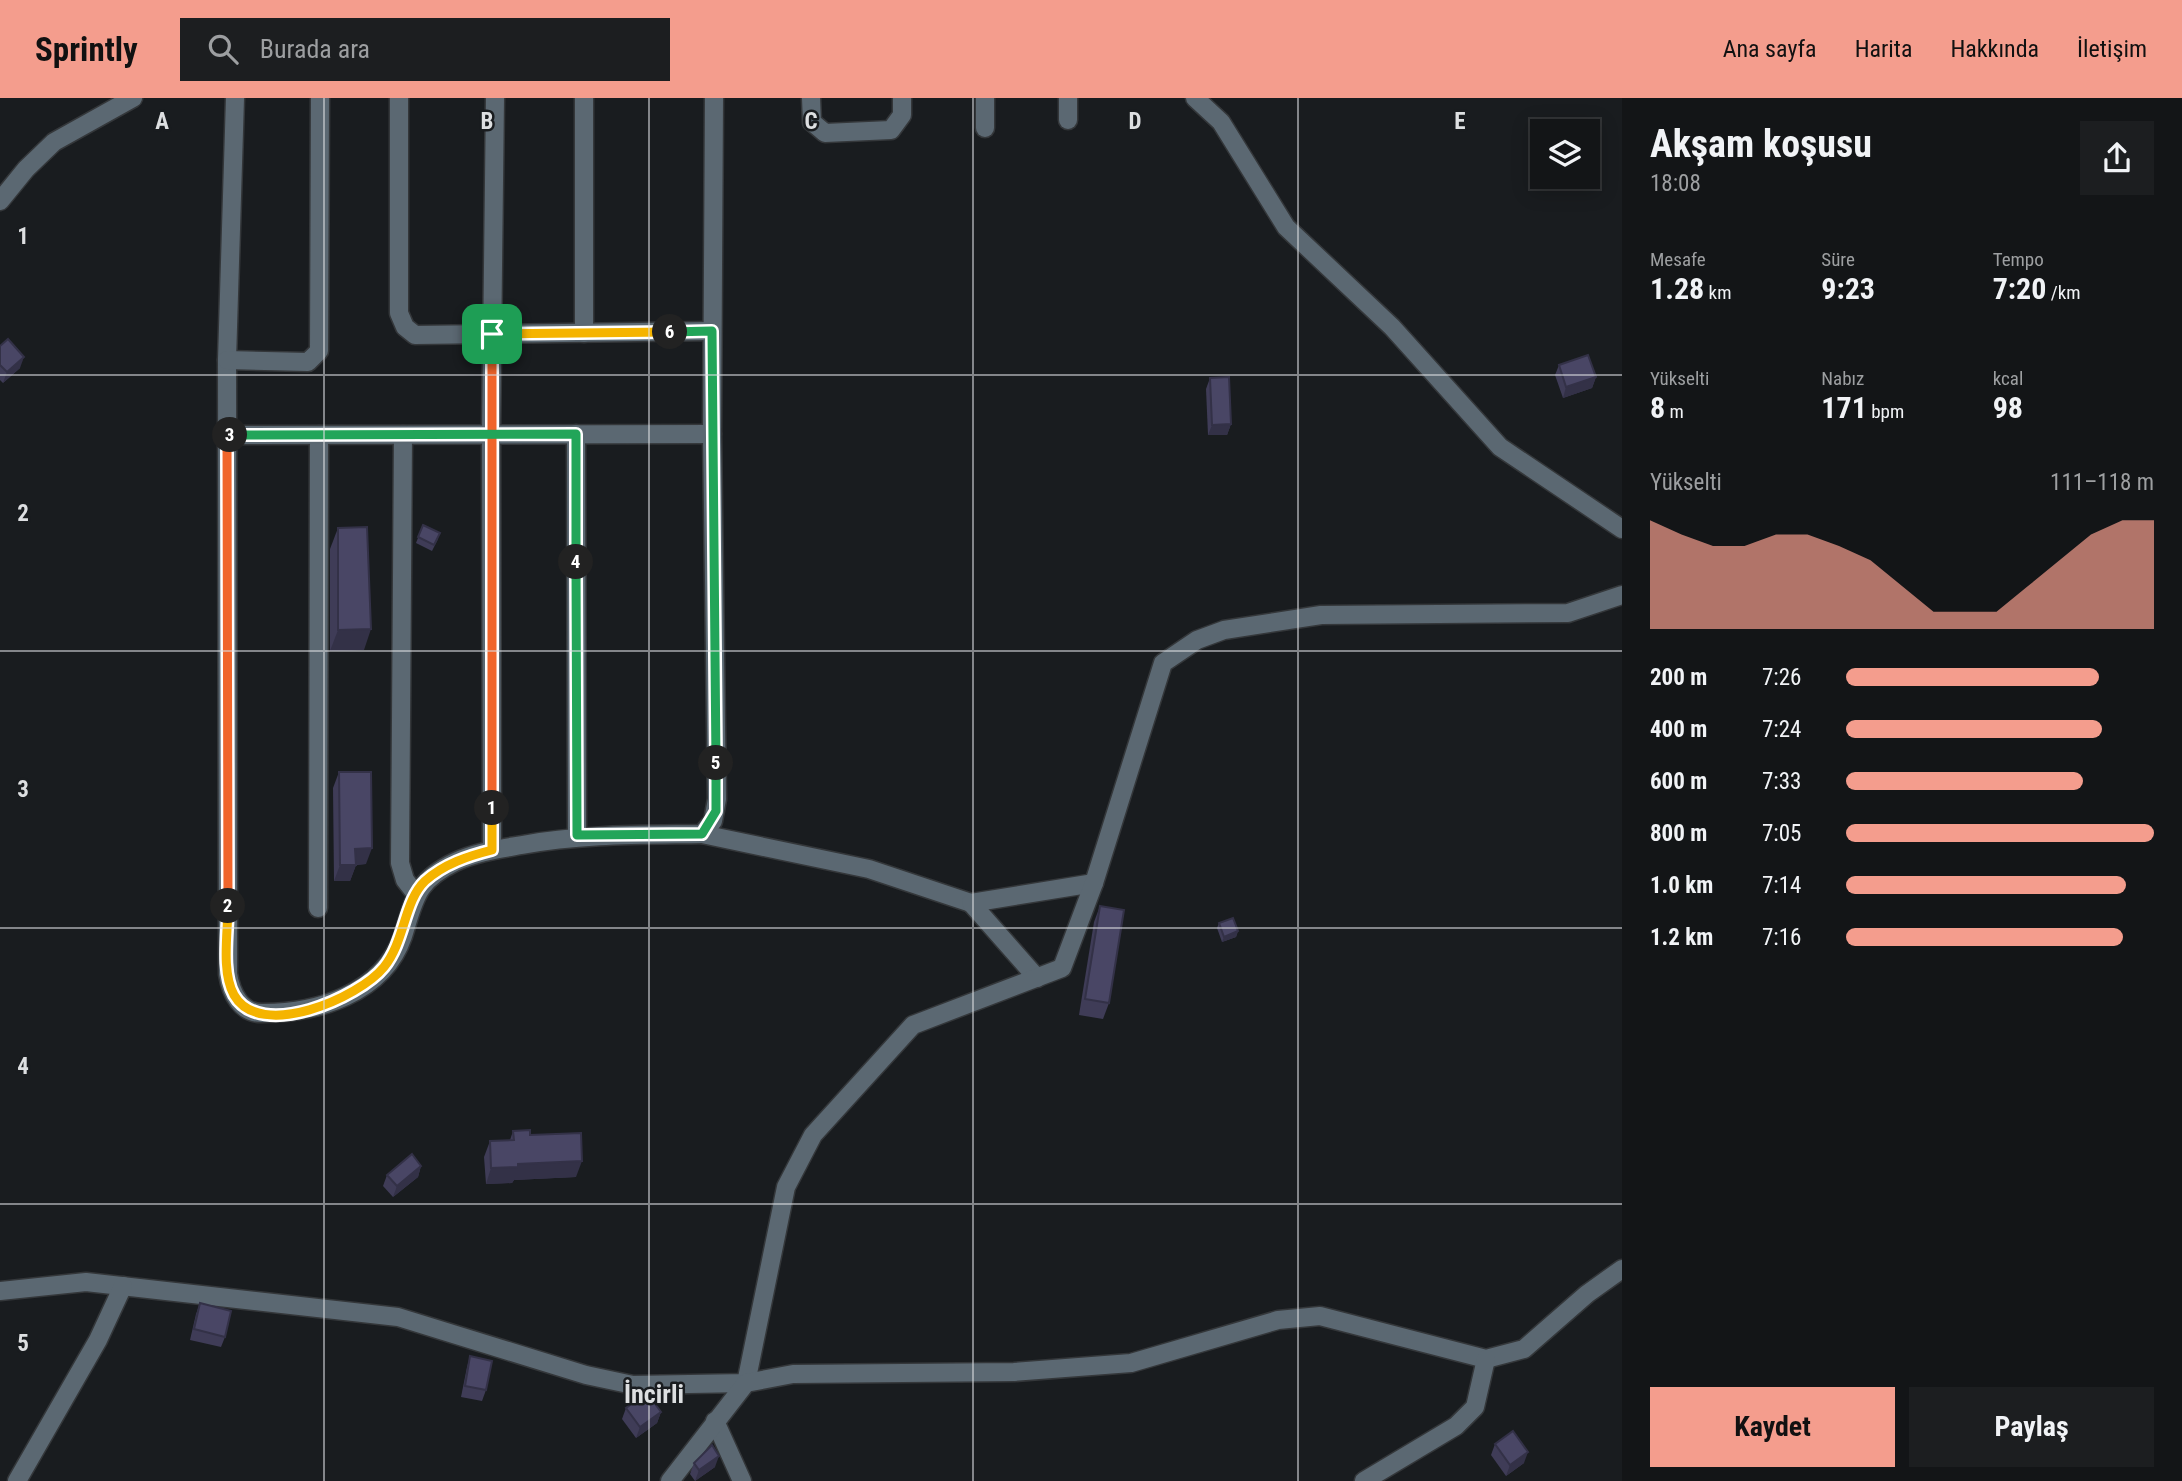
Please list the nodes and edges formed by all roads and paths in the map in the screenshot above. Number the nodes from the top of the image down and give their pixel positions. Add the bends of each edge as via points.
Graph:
1 (133, 98) edge
2 (235, 98) edge
3 (320, 98) edge
4 (399, 98) edge
5 (495, 98) edge
6 (584, 98) edge
7 (714, 98) edge
8 (811, 98) edge
9 (902, 98) edge
10 (985, 98) edge
11 (1068, 98) edge
12 (1195, 98) edge
13 (1068, 120) dead end
14 (985, 128) dead end
15 (0, 201) edge
16 (712, 331) junction
17 (583, 333) junction
18 (492, 334) junction
19 (227, 360) junction
20 (491, 434) junction
21 (576, 434) junction
22 (712, 434) junction
23 (227, 435) junction
24 (319, 435) junction
25 (403, 435) junction
26 (1622, 529) edge
27 (1622, 596) edge
28 (702, 834) junction
29 (577, 835) junction
30 (492, 850) junction
31 (1094, 883) junction
32 (416, 894) junction
33 (971, 903) junction
34 (318, 908) dead end
35 (1037, 978) junction
36 (1622, 1269) edge
37 (123, 1286) junction
38 (0, 1291) edge
39 (1486, 1359) junction
40 (746, 1383) junction
41 (715, 1421) junction
42 (17, 1481) edge
43 (670, 1481) edge
44 (742, 1481) edge
45 (1364, 1481) edge

1 - 15 street via 54,142
2 - 19 street
3 - 19 street via 319,351 308,362
4 - 18 street via 401,321 415,335
5 - 18 street
6 - 17 street
7 - 16 street
8 - 9 street via 812,121 825,133 891,130 902,116
10 - 14 street
11 - 13 street
12 - 26 street via 1221,122 1286,227 1392,327 1500,447
16 - 17 street
16 - 22 street
17 - 18 street
18 - 20 street
19 - 23 street
20 - 21 street
20 - 25 street
20 - 30 street
21 - 22 street
21 - 29 street
22 - 28 street via 717,799 713,821
23 - 24 street
23 - 32 street via 228,974 236,999 257,1014 296,1013 334,1003 382,970 394,953
24 - 25 street
24 - 34 street
25 - 32 street via 400,863
27 - 31 street via 1568,613 1321,615 1224,630 1197,640 1163,663
28 - 29 street
28 - 33 street via 869,869
29 - 30 street
30 - 32 street via 454,862 424,882
31 - 33 street
31 - 35 street via 1062,968
33 - 35 street
35 - 40 street via 913,1025 813,1135 786,1187
36 - 39 street via 1524,1349
37 - 38 street via 86,1282
37 - 40 street via 398,1317 633,1385
37 - 42 street via 98,1340
39 - 40 street via 1320,1316 1278,1320 1132,1363 1014,1372 793,1374
39 - 45 street via 1475,1407 1456,1426
40 - 41 street
41 - 43 street
41 - 44 street

